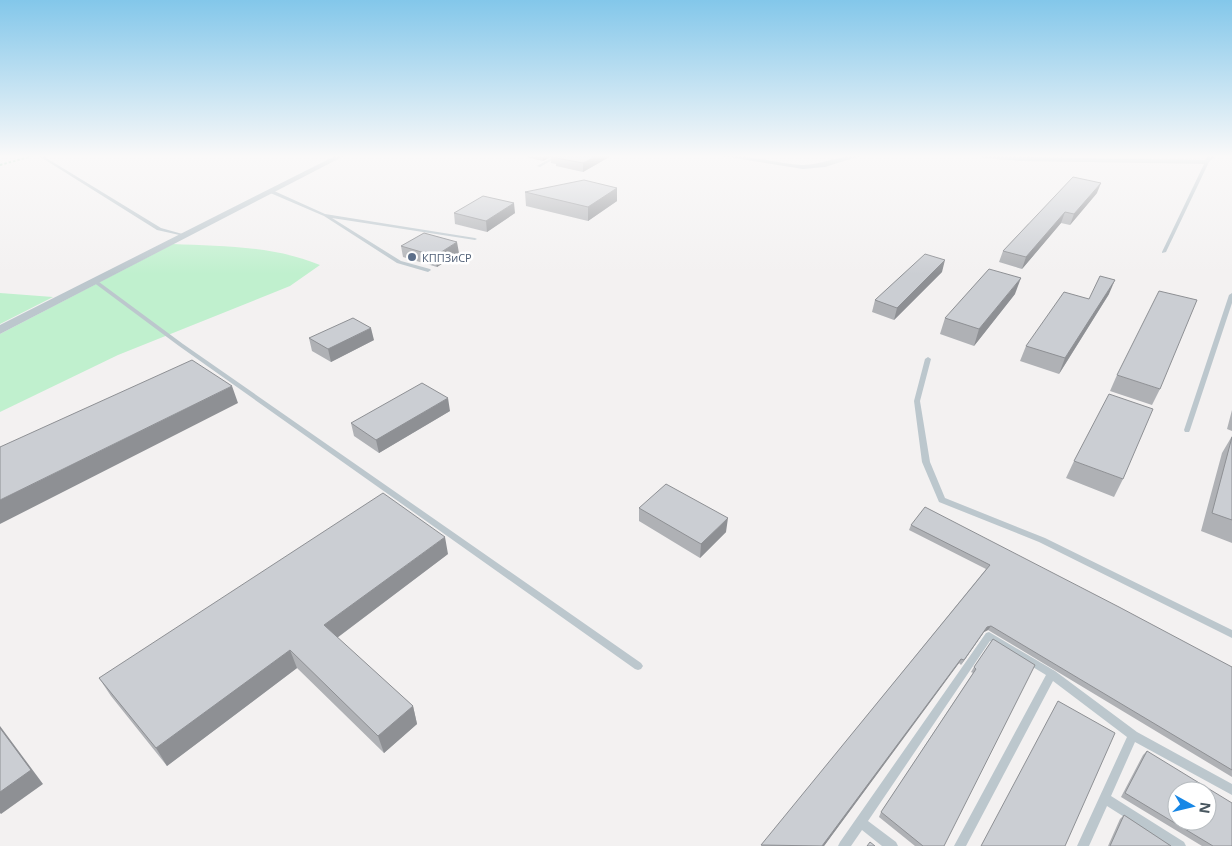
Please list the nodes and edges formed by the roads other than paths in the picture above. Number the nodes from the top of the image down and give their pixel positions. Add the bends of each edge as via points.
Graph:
1 (105, 195) edge
2 (261, 195) edge
3 (280, 195) edge
4 (1191, 195) edge
5 (324, 215) junction
6 (184, 235) junction
7 (475, 239) dead end
8 (1164, 252) dead end
9 (428, 270) dead end
10 (95, 281) junction
11 (1232, 295) edge
12 (0, 330) edge
13 (928, 359) dead end
14 (1187, 430) dead end
15 (1232, 634) edge
16 (638, 666) dead end
17 (1052, 674) junction
18 (1133, 735) junction
19 (1232, 790) edge
20 (1104, 798) junction
21 (860, 823) junction
22 (844, 846) edge
23 (892, 846) edge
24 (960, 846) edge
25 (1083, 846) edge
26 (1180, 846) edge

1 - 6 lane via 159,229
2 - 6 street
3 - 5 lane
4 - 8 lane
5 - 7 lane
5 - 9 lane via 399,262
6 - 10 street
10 - 12 street
10 - 16 lane
11 - 14 lane
13 - 15 lane via 917,402 926,462 942,500 1042,540
17 - 18 lane
17 - 21 lane via 989,636
17 - 24 lane
18 - 19 lane
18 - 20 lane
20 - 25 lane
20 - 26 lane
21 - 22 lane
21 - 23 lane

